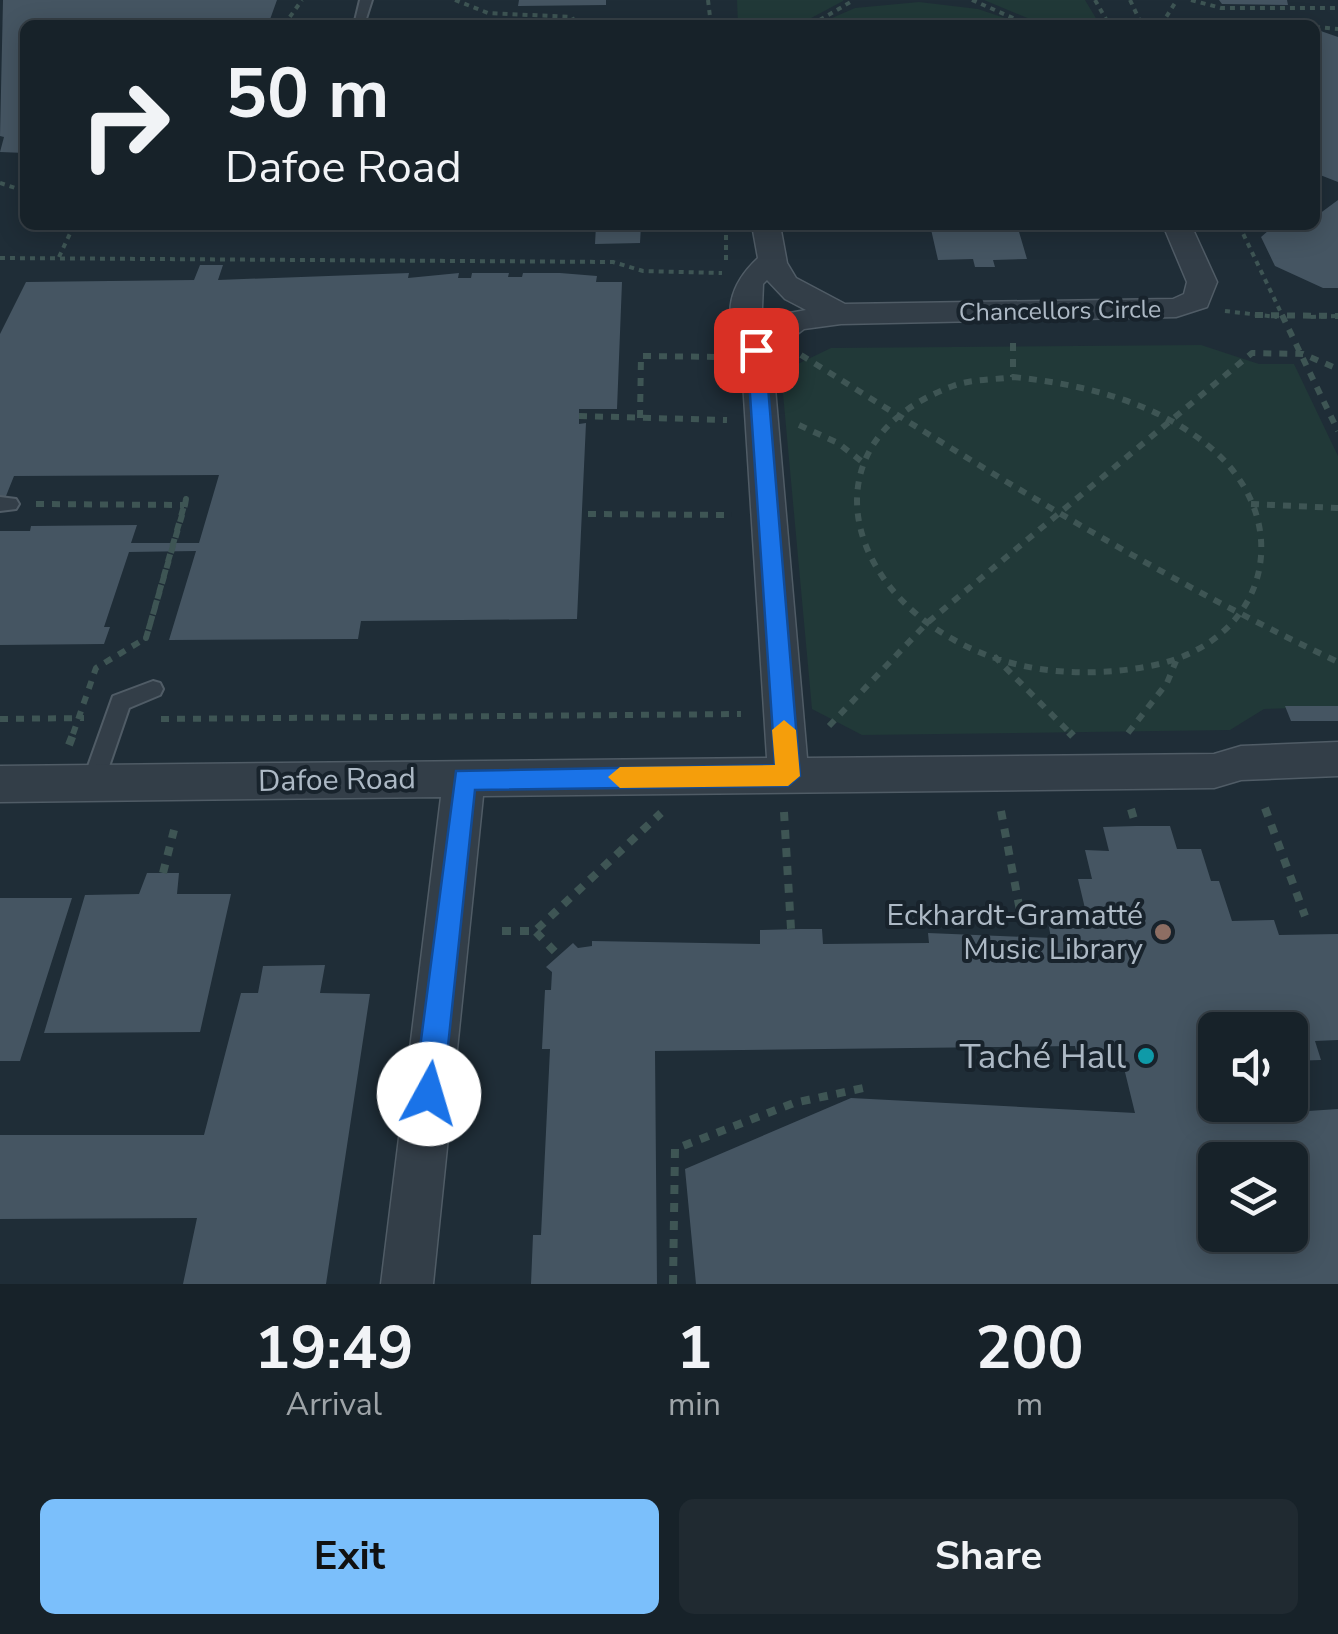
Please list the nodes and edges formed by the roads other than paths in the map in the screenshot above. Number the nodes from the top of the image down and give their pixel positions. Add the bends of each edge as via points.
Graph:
1 (767, 230) edge
2 (1179, 230) edge
3 (770, 262) junction
4 (841, 314) junction
5 (750, 347) junction
6 (153, 689) dead end
7 (1338, 759) edge
8 (1214, 771) junction
9 (464, 779) junction
10 (1338, 781) edge
11 (74, 783) junction
12 (0, 784) edge
13 (786, 794) junction
14 (407, 1284) edge

1 - 3 street
2 - 4 street, Chancellors Circle via 1202,282 1197,300 1176,308
3 - 4 street, Chancellors Circle via 789,291
3 - 5 street via 749,282
4 - 5 street, Chancellors Circle via 795,321
5 - 13 street
6 - 11 lane via 120,702
7 - 8 street, Dafoe Road via 1241,763
8 - 10 street, Dafoe Road via 1249,782
8 - 13 street, Dafoe Road
9 - 11 street, Dafoe Road
9 - 13 street, Dafoe Road
9 - 14 street
11 - 12 street, Dafoe Road

